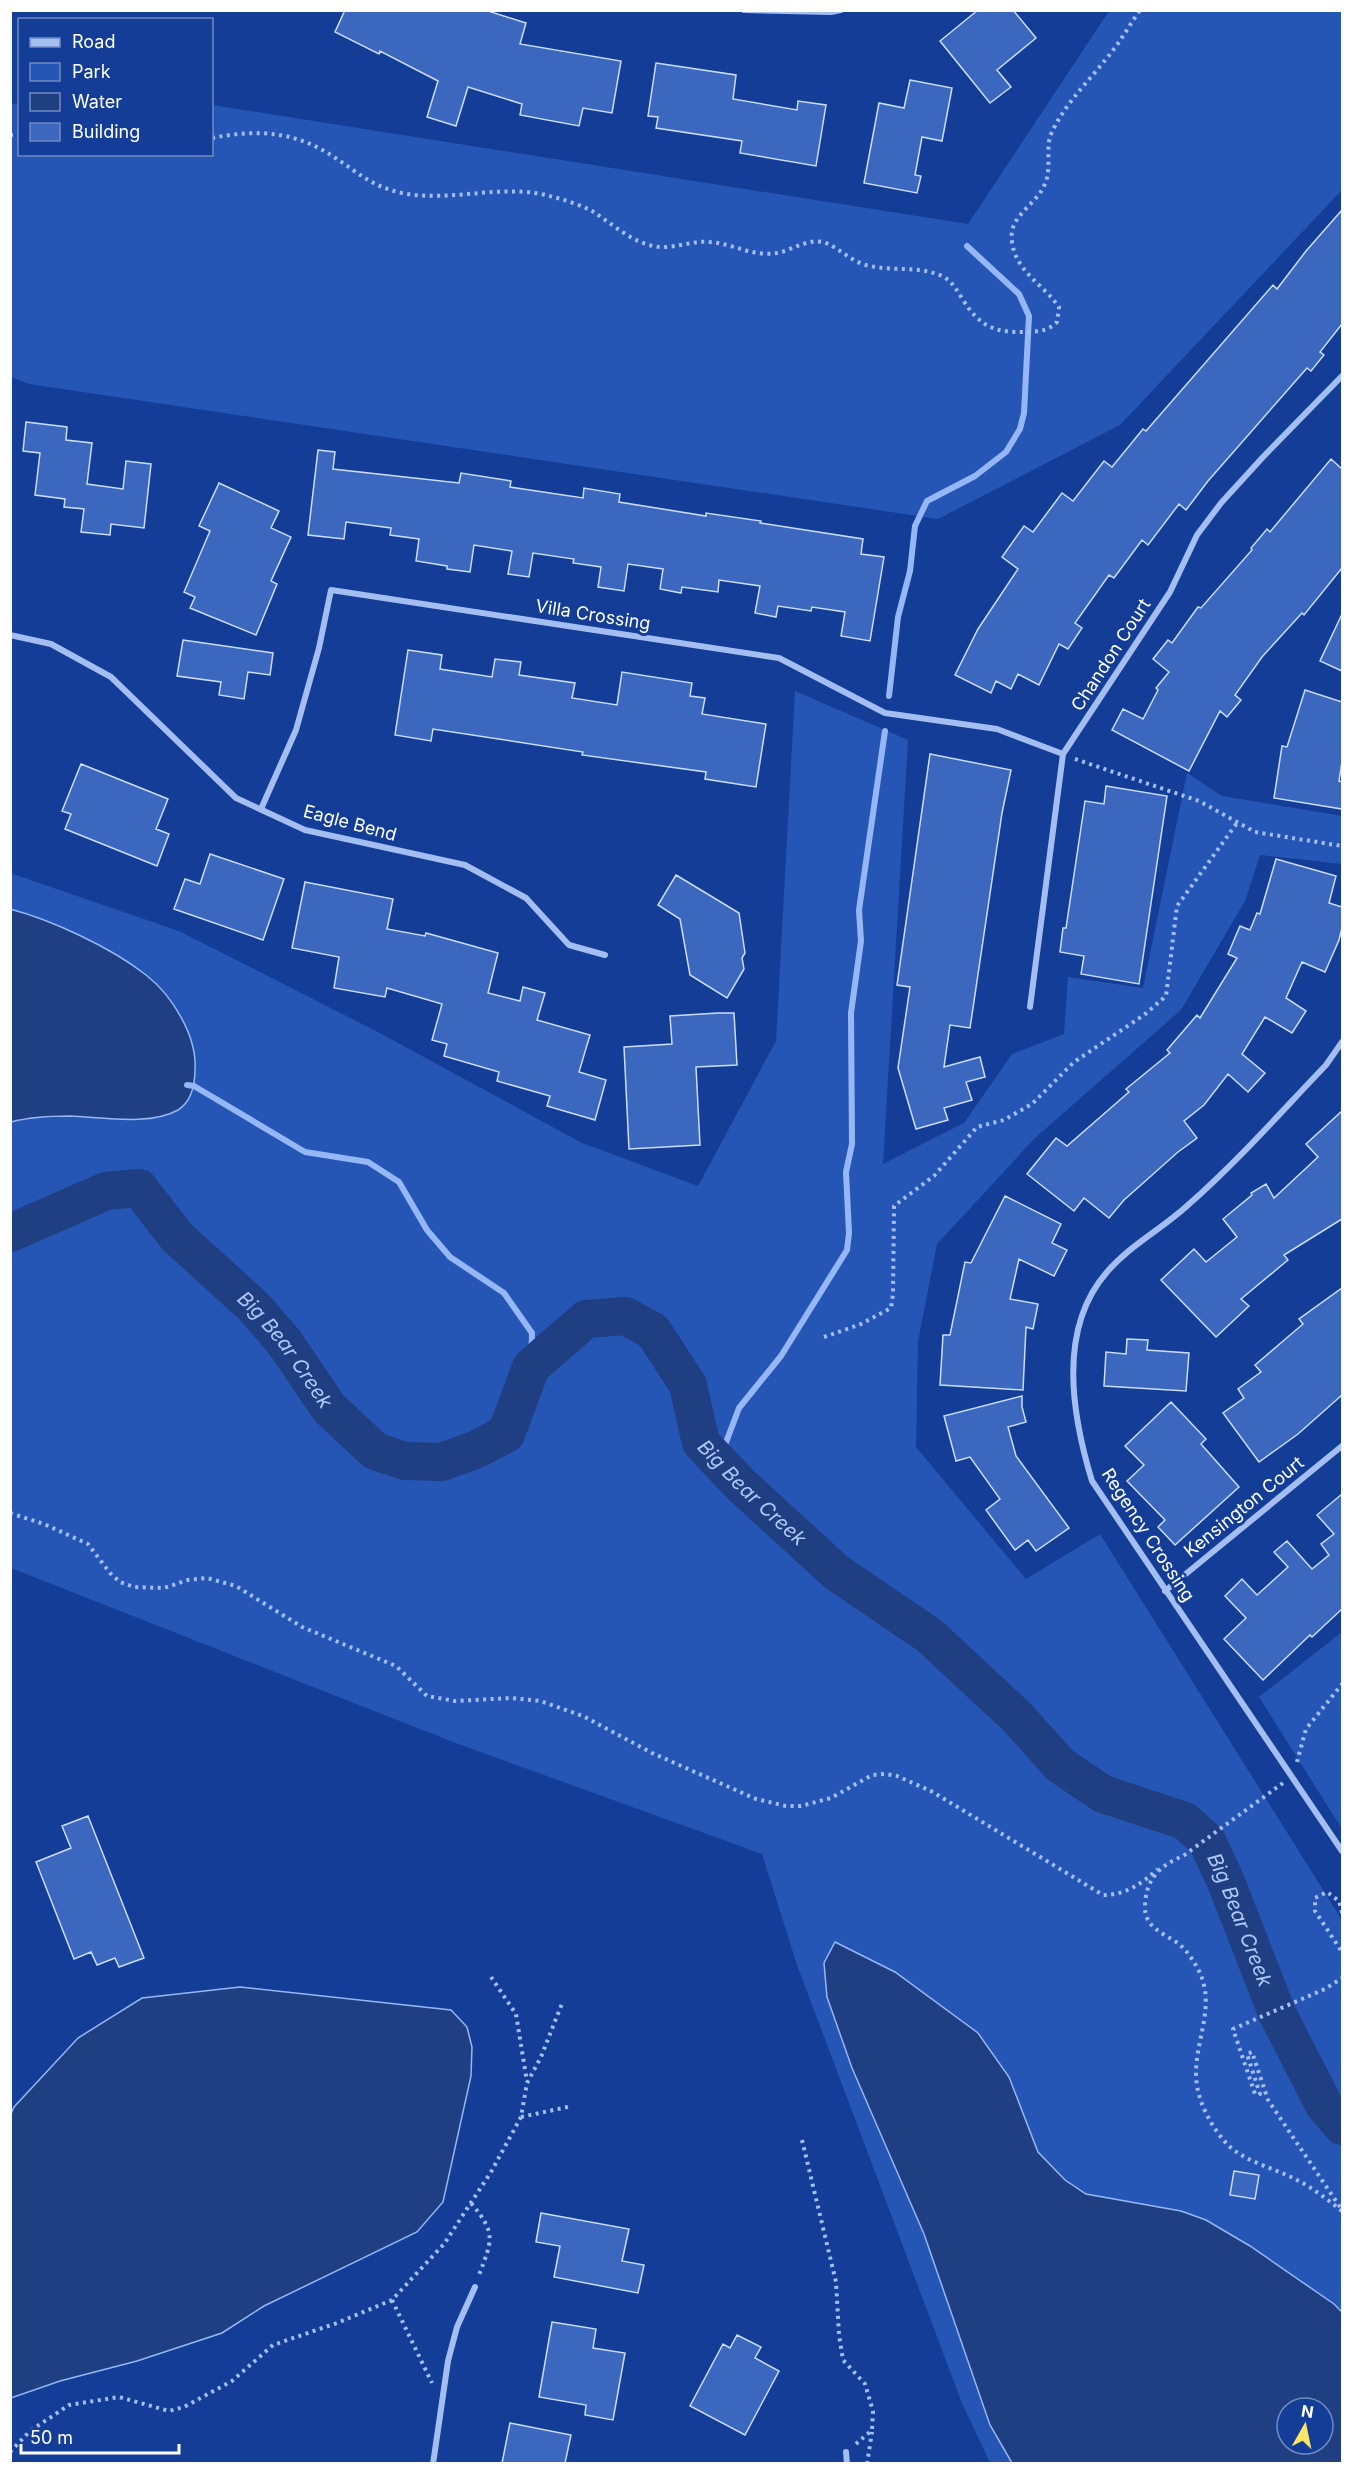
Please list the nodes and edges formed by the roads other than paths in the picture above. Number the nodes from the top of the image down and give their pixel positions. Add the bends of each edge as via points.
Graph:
1 (744, 10) edge
2 (841, 10) edge
3 (1342, 376) edge
4 (10, 635) edge
5 (1063, 754) junction
6 (261, 809) junction
7 (605, 955) dead end
8 (1030, 1007) dead end
9 (1342, 1042) edge
10 (1342, 1446) edge
11 (1165, 1591) junction
12 (1342, 1851) edge
13 (475, 2287) road end
14 (846, 2452) road end
15 (433, 2463) edge
16 (847, 2463) edge

1 - 2 street
3 - 5 street, Chandon Court via 1221,503 1197,535 1170,592
4 - 6 street, Eagle Bend via 51,644 111,677 236,798
5 - 6 street, Villa Crossing via 997,729 885,713 779,658 332,590 296,730
5 - 8 street, Chandon Court
6 - 7 street, Eagle Bend via 305,830 465,865 526,898 569,945
9 - 11 street, Regency Crossing via 1326,1065 1187,1206 1149,1233 1106,1273 1084,1310 1073,1351 1080,1441 1092,1481
10 - 11 street, Kensington Court
11 - 12 street, Regency Crossing
13 - 15 street via 457,2327 448,2361
14 - 16 street

